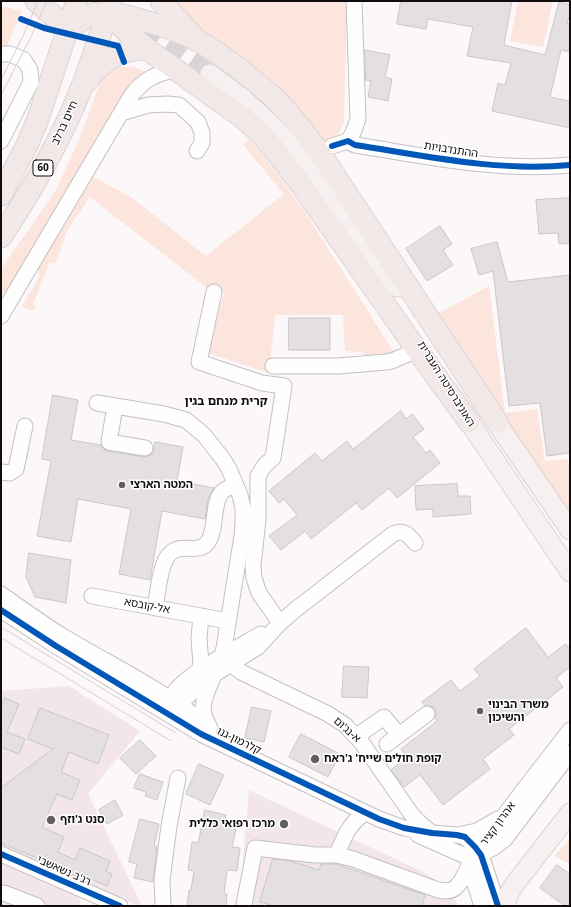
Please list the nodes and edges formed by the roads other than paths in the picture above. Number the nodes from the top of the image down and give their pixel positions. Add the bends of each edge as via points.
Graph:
1 (36, 1) edge
2 (161, 1) edge
3 (354, 1) edge
4 (95, 5) edge
5 (68, 31) junction
6 (198, 41) junction
7 (147, 49) junction
8 (1, 54) edge
9 (175, 70) junction
10 (210, 74) tunnel mouth
11 (78, 95) junction
12 (121, 113) junction
13 (1, 141) edge
14 (348, 141) junction
15 (197, 151) dead end
16 (324, 152) junction
17 (570, 165) edge
18 (327, 192) junction
19 (1, 195) edge
20 (1, 237) edge
21 (214, 292) dead end
22 (1, 316) edge
23 (417, 350) junction
24 (273, 366) dead end
25 (97, 403) dead end
26 (115, 406) junction
27 (469, 422) junction
28 (497, 422) junction
29 (25, 426) dead end
30 (145, 448) dead end
31 (18, 462) junction
32 (1, 464) edge
33 (1, 472) edge
34 (236, 485) junction
35 (570, 530) edge
36 (415, 543) dead end
37 (570, 572) edge
38 (1, 594) edge
39 (92, 596) dead end
40 (155, 608) junction
41 (1, 610) edge
42 (201, 616) junction
43 (228, 621) junction
44 (280, 623) junction
45 (200, 647) junction
46 (225, 657) junction
47 (199, 670) junction
48 (216, 673) junction
49 (172, 706) junction
50 (427, 714) dead end
51 (210, 728) junction
52 (570, 730) edge
53 (357, 736) junction
54 (235, 751) junction
55 (570, 753) edge
56 (178, 778) dead end
57 (508, 809) junction
58 (570, 813) edge
59 (365, 814) junction
60 (404, 828) junction
61 (432, 833) junction
62 (457, 834) junction
63 (1, 854) edge
64 (337, 855) junction
65 (477, 855) junction
66 (4, 893) dead end
67 (101, 902) edge
68 (244, 904) dead end
69 (38, 906) edge
70 (120, 906) edge
71 (163, 906) edge
72 (482, 906) edge
73 (498, 906) edge
74 (505, 906) edge

1 - 5 highway
2 - 6 highway
3 - 14 street via 358,119
4 - 5 highway, 60
4 - 6 highway
4 - 7 highway
4 - 11 highway, חיים ברלב / 60 via 98,41
5 - 19 highway, 60 via 37,123
6 - 16 highway via 274,98
7 - 9 highway
7 - 11 highway via 130,50 110,59 95,71
8 - 13 street via 21,58 29,67 31,74 29,88
9 - 12 street via 143,82
9 - 23 highway via 243,118 274,149
10 - 18 main road, האוניברסיטה העברית via 242,98 288,142
11 - 20 highway, חיים ברלב / 60 via 48,159
12 - 15 street via 148,105 179,105 198,122 202,143
12 - 22 street
14 - 16 street
14 - 17 street, ההתנדבויות via 355,145 487,165 520,168
16 - 28 highway
18 - 27 main road, האוניברסיטה העברית
18 - 28 main road, האוניברסיטה העברית
21 - 44 street via 199,362 262,383 284,386 273,458 258,476 258,519 253,566 259,593
23 - 24 street via 397,360 386,362 338,366
23 - 27 highway
25 - 26 street
26 - 30 street via 109,442
26 - 34 street via 186,420 204,435 223,459
27 - 37 main road, האוניברסיטה העברית
28 - 35 main road, האוניברסיטה העברית
29 - 31 street
31 - 32 street via 10,465
31 - 33 street via 13,471
34 - 40 street via 220,495 212,534 206,544 198,548 176,550 166,559
34 - 43 street via 243,508 243,522
36 - 44 street via 407,534 393,534
38 - 49 street, קלרמון-גנו via 63,636 144,683
39 - 40 street, אל-קובסא
40 - 42 street, אל-קובסא
41 - 49 street, קלרמון-גנו via 56,646
42 - 43 street, אל-קובסא
42 - 45 street
43 - 46 street
44 - 46 street via 255,643
45 - 46 street via 215,646
45 - 47 street
46 - 47 street
46 - 48 street
46 - 53 street, א-נג'ום via 245,674 328,714
47 - 49 street via 182,684
48 - 49 street
48 - 51 street via 204,704 204,715
49 - 51 street, קלרמון-גנו
49 - 54 street, קלרמון-גנו via 201,734
50 - 53 street via 393,740 384,717
51 - 54 street, קלרמון-גנו
52 - 57 street, אהרון קציר
53 - 61 street, א-נג'ום via 412,815
54 - 59 street, קלרמון-גנו
55 - 65 street, אהרון קציר via 506,839
56 - 71 street via 162,880
57 - 62 street, קלרמון-גנו via 484,828 472,833
57 - 65 street, אהרון קציר
58 - 74 main road via 517,880
59 - 60 street, קלרמון-גנו
59 - 64 street via 355,821 347,832
60 - 61 street, קלרמון-גנו
60 - 65 street, קלרמון-גנו via 443,847
61 - 62 street, קלרמון-גנו
62 - 65 street via 468,840
63 - 67 street, רג'ב נשאשבי
64 - 65 street via 446,891 458,885
64 - 68 street via 255,848
65 - 72 street via 474,881
65 - 73 street
66 - 69 street
67 - 70 street, רג'ב נשאשבי

